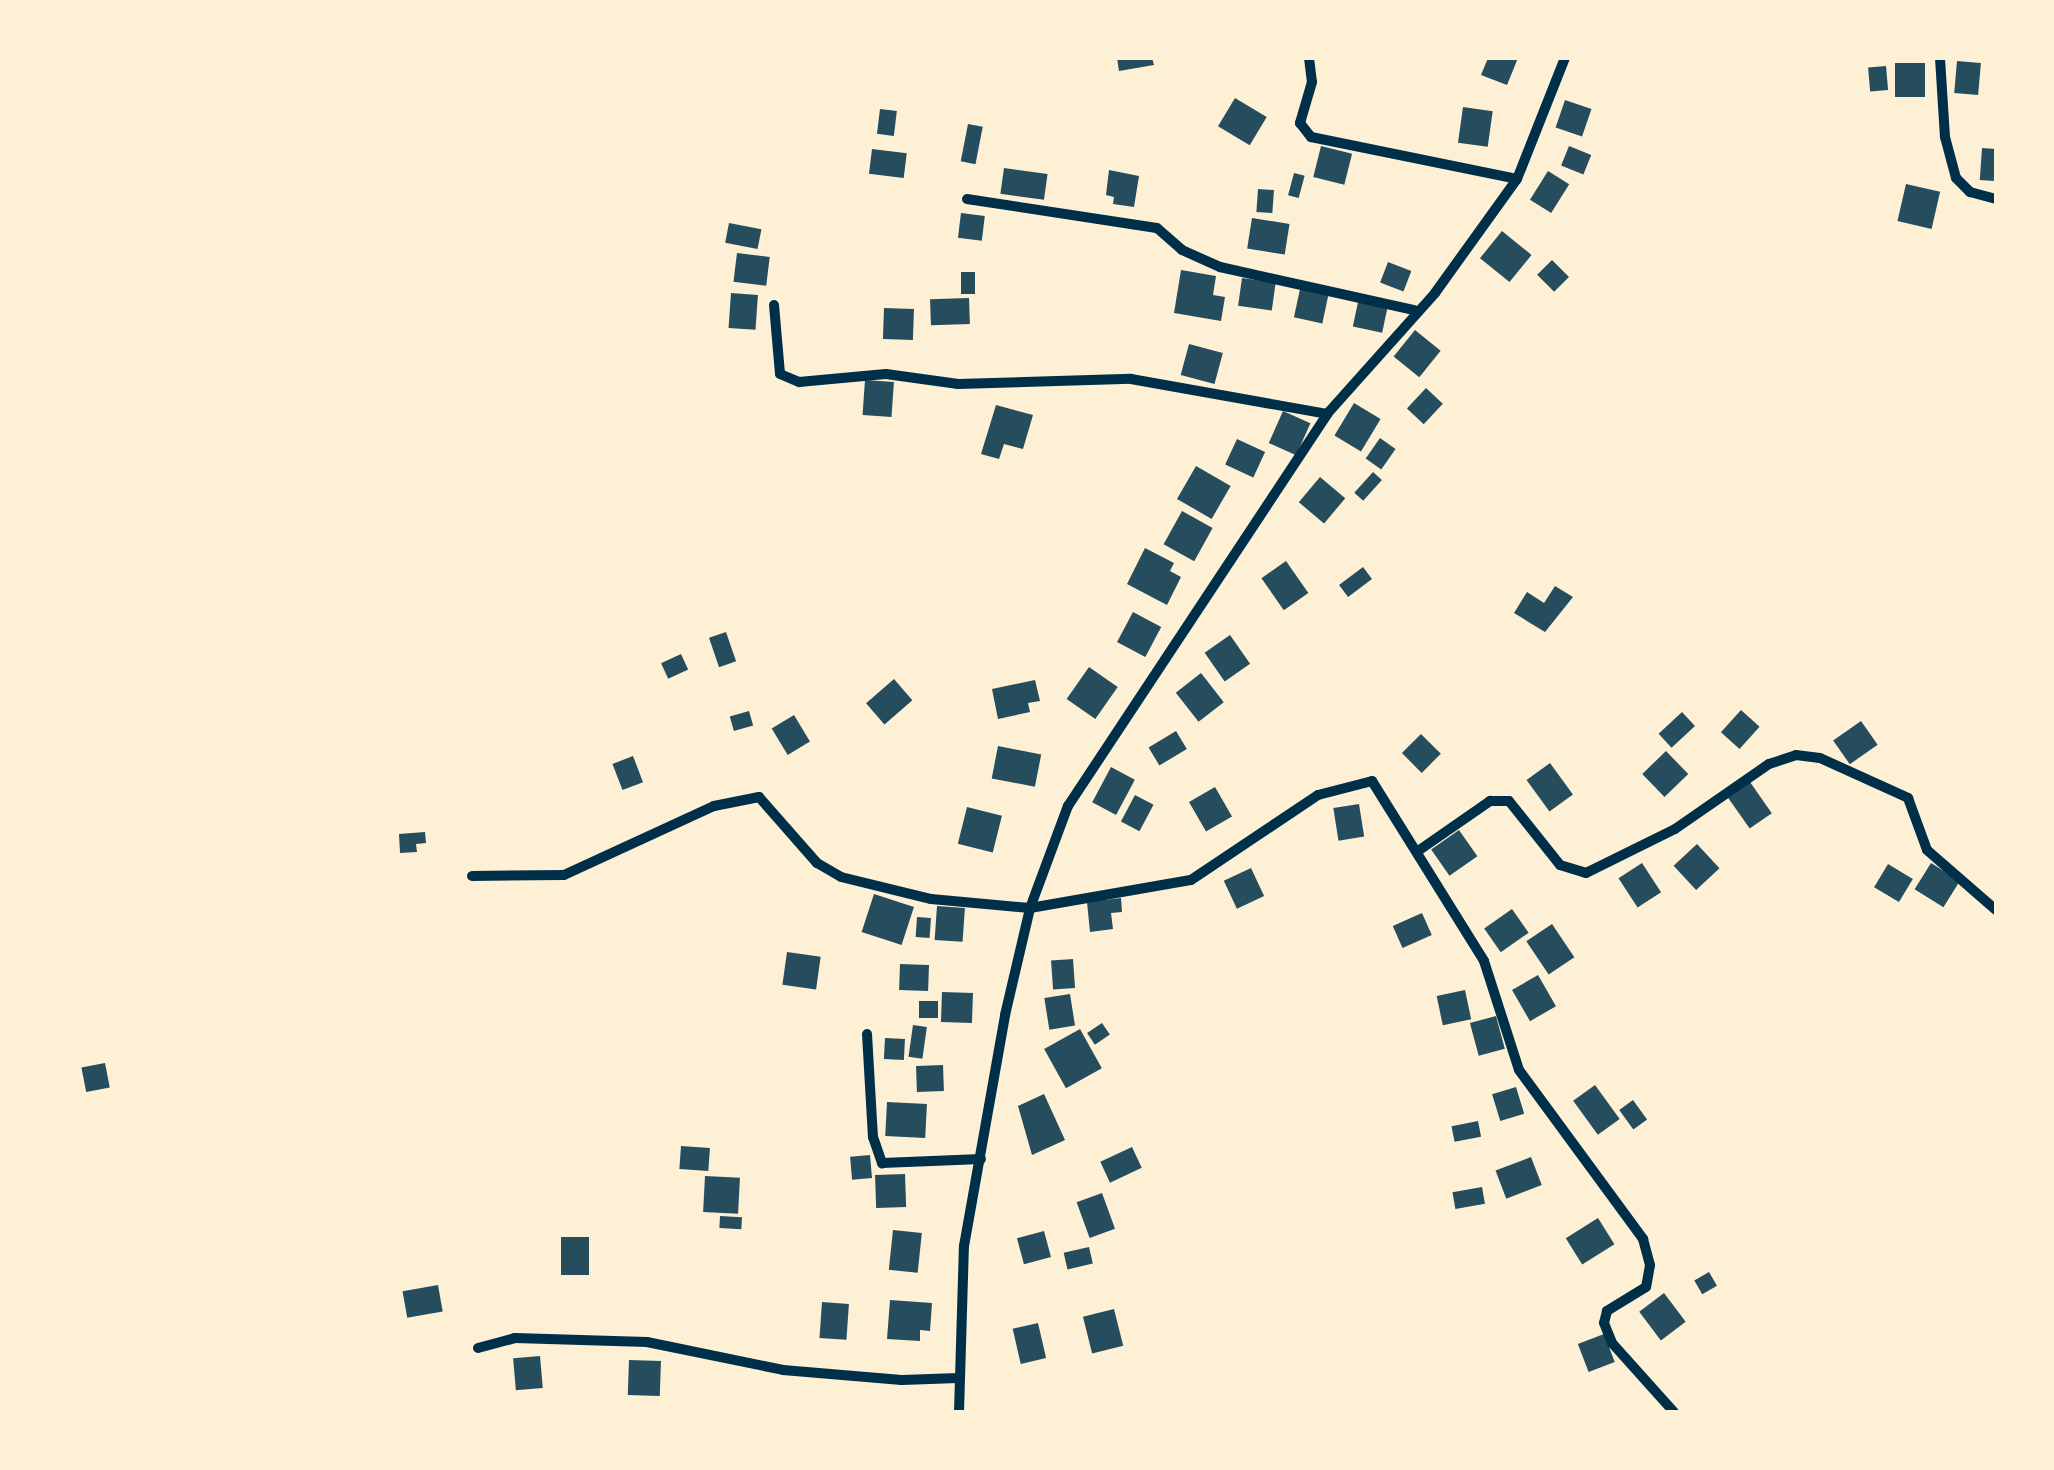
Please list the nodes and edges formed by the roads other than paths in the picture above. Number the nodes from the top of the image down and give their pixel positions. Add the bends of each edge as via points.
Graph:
1 (1309, 58) edge
2 (1564, 58) edge
3 (1940, 58) edge
4 (1517, 180) junction
5 (967, 199) dead end
6 (1996, 199) edge
7 (774, 304) dead end
8 (1414, 310) junction
9 (1327, 414) junction
10 (1418, 850) junction
11 (472, 876) dead end
12 (1030, 908) junction
13 (1996, 910) edge
14 (867, 1034) dead end
15 (981, 1159) junction
16 (478, 1348) dead end
17 (958, 1378) junction
18 (959, 1412) edge
19 (1674, 1412) edge

1 - 4 street via 1312,82 1300,123 1311,137
2 - 4 street
3 - 6 street via 1945,136 1956,178 1970,192
4 - 8 street via 1435,293
5 - 8 street via 1157,228 1182,250 1220,267
7 - 9 street via 780,374 798,382 886,374 958,384 1130,379
8 - 9 street
9 - 12 street via 1068,806
10 - 12 street via 1372,782 1356,784 1318,795 1191,880
10 - 13 street via 1490,801 1509,801 1560,865 1586,872 1675,829 1769,764 1820,758 1908,798 1927,850
10 - 19 street via 1484,961 1519,1070 1644,1239 1646,1287 1607,1312 1604,1323 1612,1343
11 - 12 street via 564,876 714,806 759,797 817,863 841,876 931,899
12 - 15 street
14 - 15 street via 873,1137 882,1163
15 - 17 street via 964,1246
16 - 17 street via 516,1338 647,1342 782,1370
17 - 18 street

